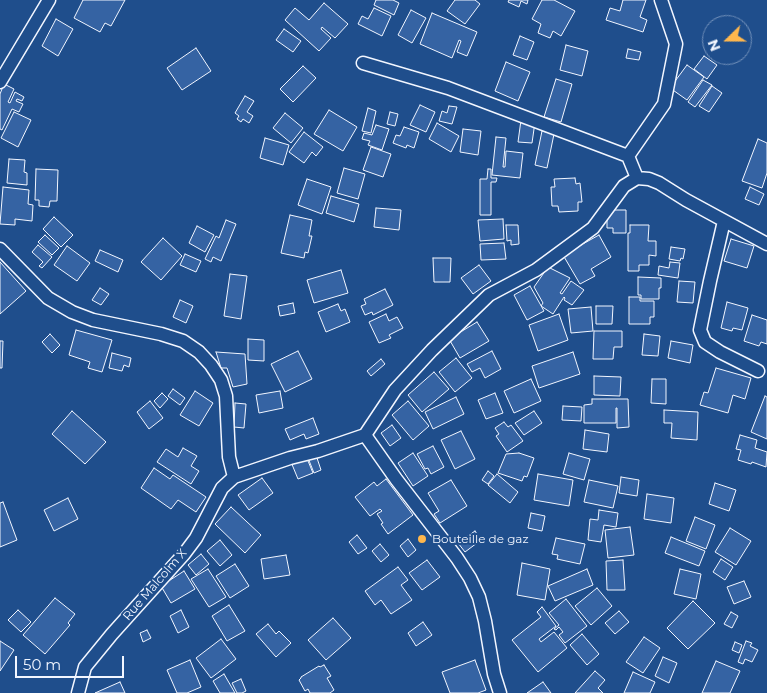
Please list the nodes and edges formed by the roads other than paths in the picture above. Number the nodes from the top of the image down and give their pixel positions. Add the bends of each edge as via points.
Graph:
1 (49, 0) edge
2 (661, 0) edge
3 (363, 62) dead end
4 (0, 82) edge
5 (628, 156) junction
6 (638, 178) junction
7 (724, 221) junction
8 (767, 244) edge
9 (0, 249) edge
10 (758, 370) dead end
11 (365, 435) junction
12 (234, 477) junction
13 (78, 693) edge
14 (500, 693) edge

1 - 4 street
2 - 5 street via 676,44 664,104
3 - 5 street via 448,88
5 - 6 street
6 - 7 street via 659,183
6 - 11 street via 624,186 593,228 536,270 489,295 395,390
7 - 8 street
7 - 10 street via 700,330 705,342
9 - 12 street via 48,298 72,312 93,320 161,334 183,341 199,352 221,380 226,396 229,457
11 - 12 street
11 - 14 street via 470,578 479,597
12 - 13 street, Rue Malcolm X via 222,488 184,554 85,667

